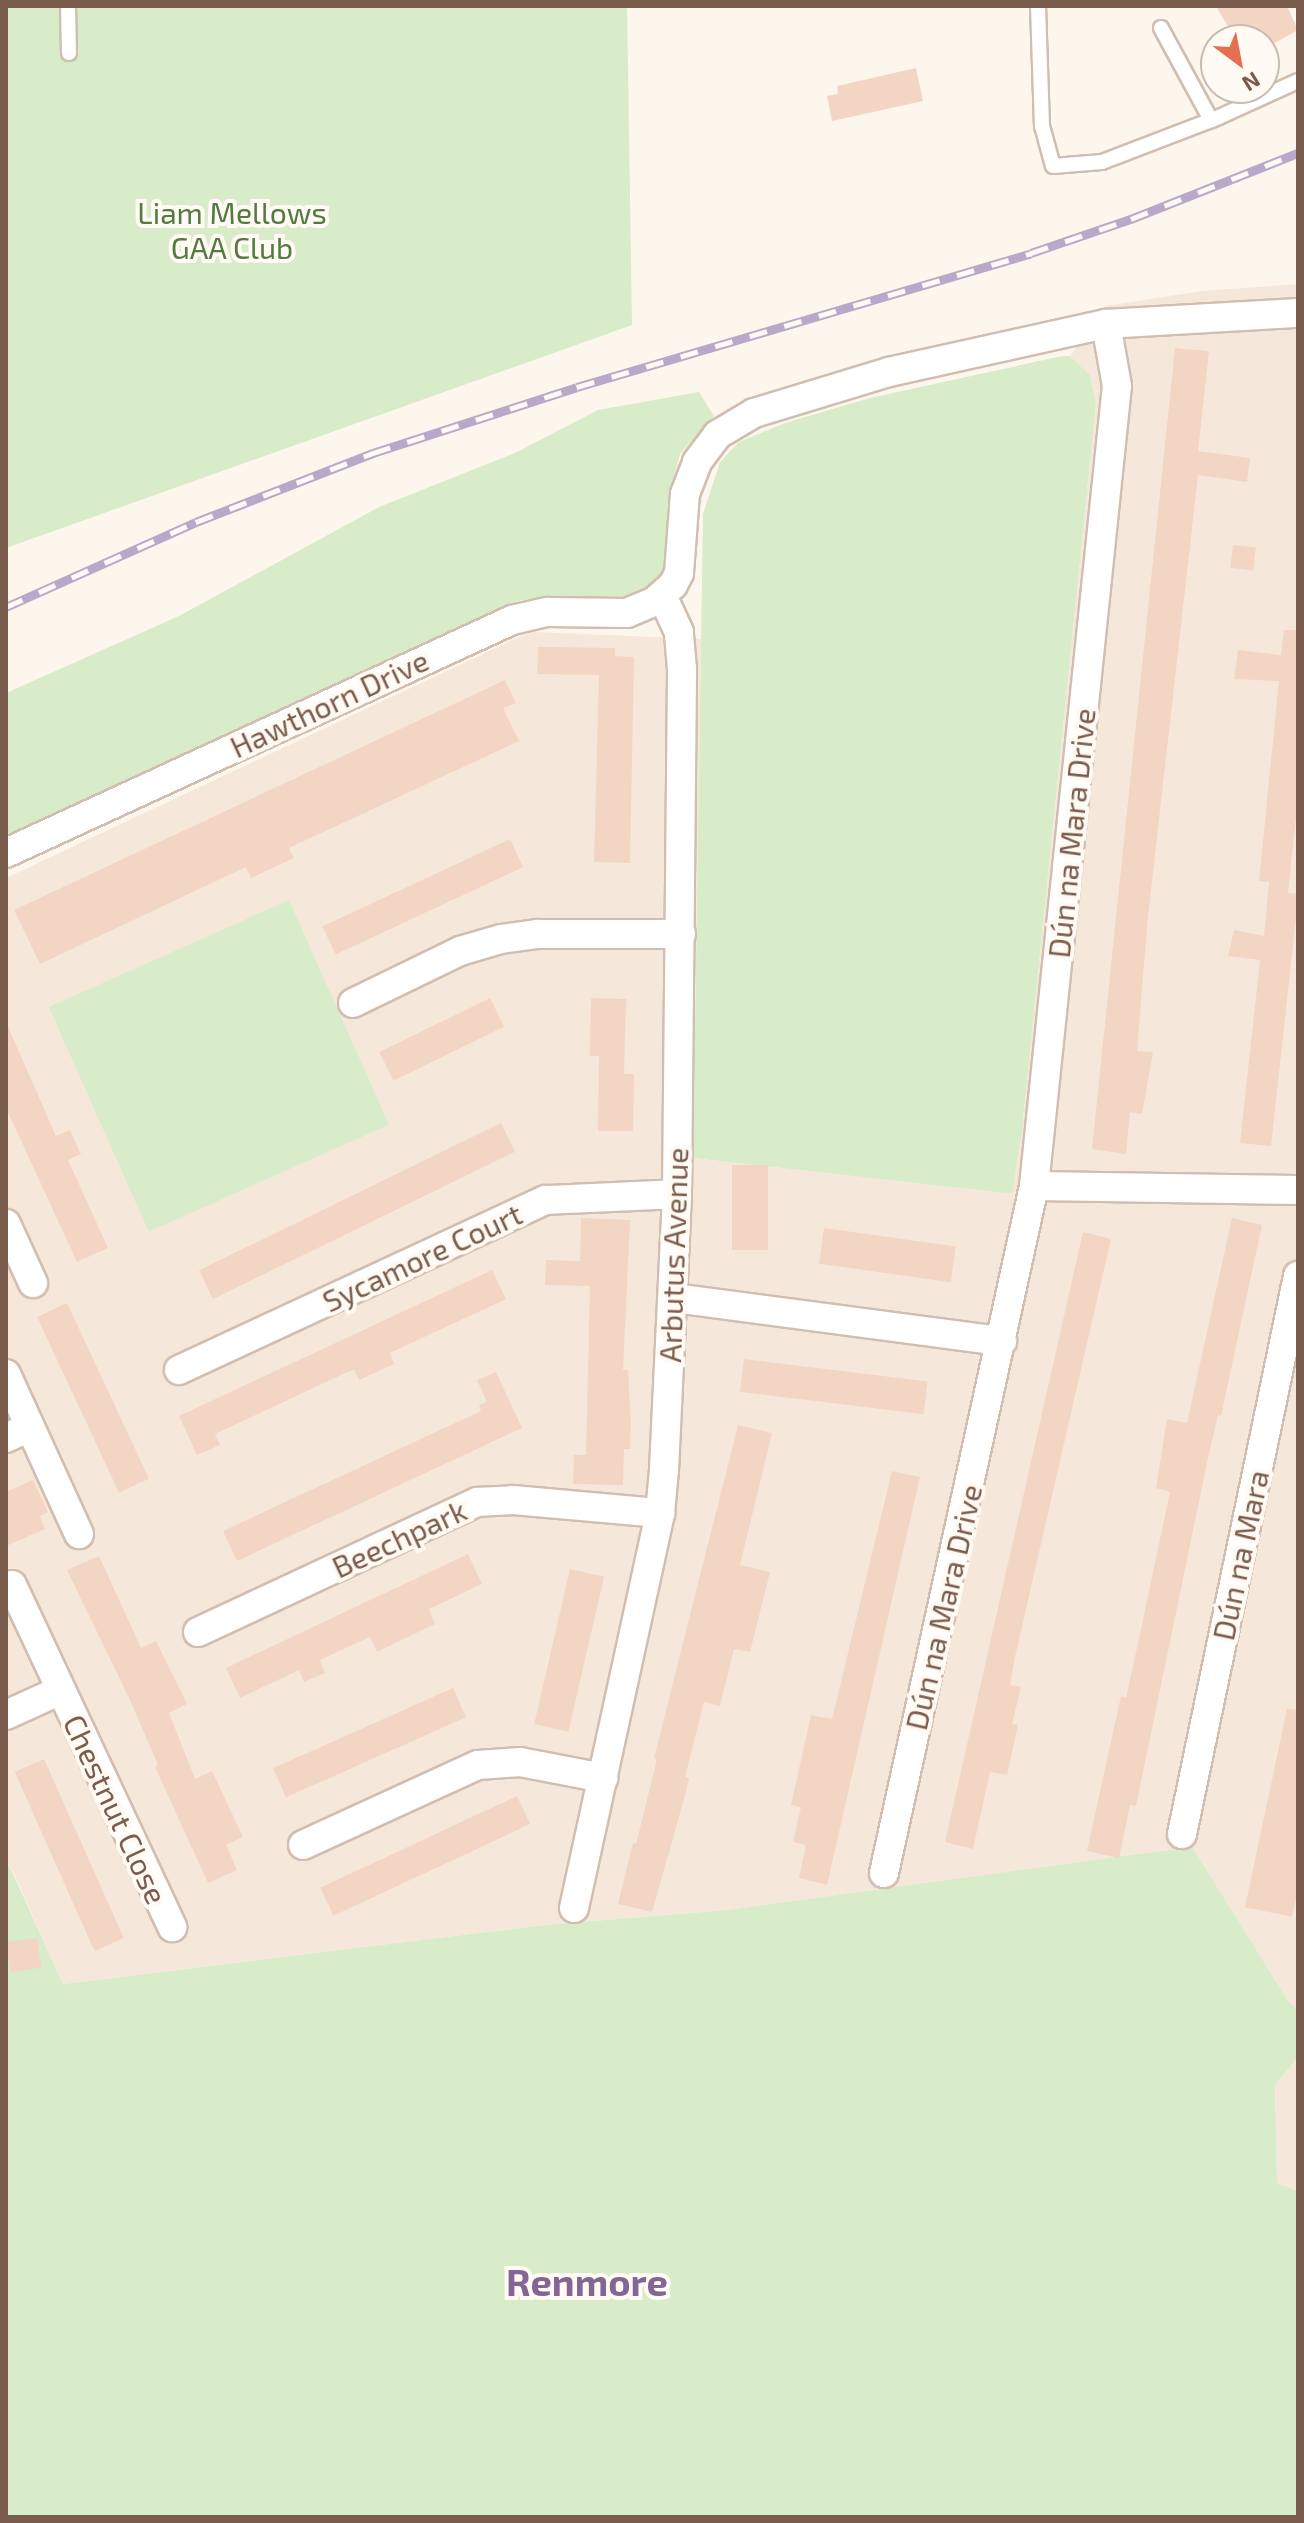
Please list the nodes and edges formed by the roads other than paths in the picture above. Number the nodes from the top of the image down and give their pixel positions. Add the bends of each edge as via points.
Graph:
1 (68, 6) edge
2 (1038, 6) edge
3 (1161, 28) dead end
4 (69, 53) dead end
5 (1298, 81) edge
6 (1211, 120) junction
7 (1298, 313) edge
8 (1106, 324) junction
9 (662, 596) junction
10 (6, 853) edge
11 (681, 934) junction
12 (353, 1003) dead end
13 (1034, 1186) junction
14 (1298, 1190) edge
15 (677, 1194) junction
16 (6, 1224) edge
17 (1298, 1276) edge
18 (33, 1283) dead end
19 (674, 1298) junction
20 (1002, 1341) junction
21 (179, 1370) dead end
22 (6, 1374) edge
23 (18, 1432) edge
24 (660, 1513) junction
25 (79, 1534) dead end
26 (12, 1585) dead end
27 (198, 1632) dead end
28 (61, 1690) junction
29 (6, 1715) edge
30 (603, 1778) junction
31 (1182, 1834) dead end
32 (303, 1845) dead end
33 (884, 1873) dead end
34 (574, 1908) dead end
35 (172, 1927) dead end

1 - 4 lane
2 - 6 lane via 1042,126 1053,166 1102,162
3 - 6 lane
5 - 6 lane
7 - 8 street
8 - 9 street via 889,372 767,408 732,424 705,449 693,471 682,515 679,573
8 - 13 street, Dún na Mara Drive via 1117,386
9 - 10 street, Hawthorn Drive via 627,613 548,612 505,623
9 - 11 street, Arbutus Avenue via 682,650
11 - 12 street via 501,939 460,951
11 - 15 street, Arbutus Avenue
13 - 14 street
13 - 20 street, Dún na Mara Drive
15 - 19 street, Arbutus Avenue
15 - 21 street, Sycamore Court via 546,1200
16 - 18 street
17 - 31 street, Dún na Mara
19 - 20 street
19 - 24 street, Arbutus Avenue
20 - 33 street, Dún na Mara Drive
22 - 23 street
23 - 25 street
24 - 27 street, Beechpark via 513,1500 477,1502
24 - 30 street, Arbutus Avenue
26 - 28 street, Chestnut Close
28 - 29 street, Chestnut Close
28 - 35 street, Chestnut Close
30 - 32 street via 520,1762 478,1765
30 - 34 street, Arbutus Avenue

